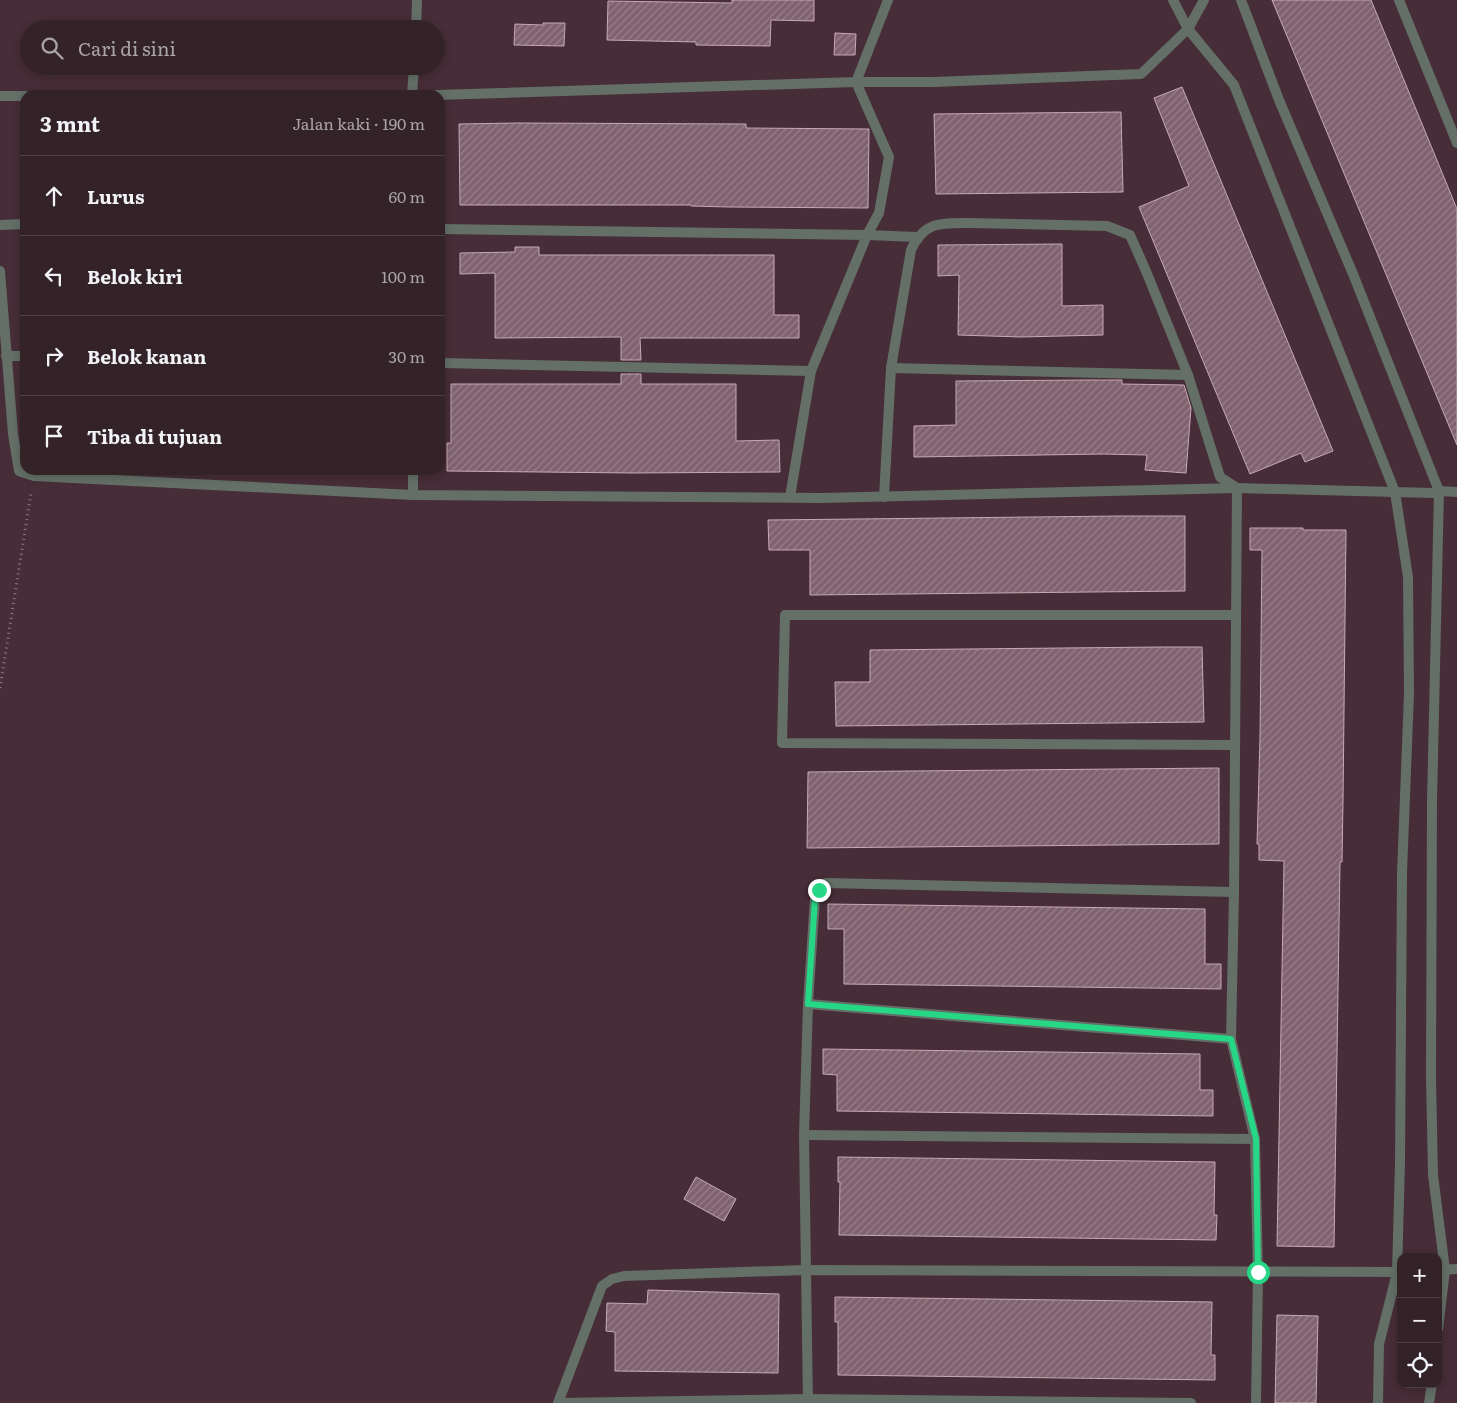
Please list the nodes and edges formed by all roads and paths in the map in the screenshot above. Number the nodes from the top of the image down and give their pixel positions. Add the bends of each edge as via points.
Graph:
1 (417, 0) edge
2 (888, 0) edge
3 (1173, 0) edge
4 (1204, 0) edge
5 (1241, 0) edge
6 (1399, 0) edge
7 (416, 20) edge
8 (1188, 29) junction
9 (413, 75) edge
10 (856, 82) junction
11 (412, 90) edge
12 (445, 95) edge
13 (0, 96) edge
14 (20, 96) edge
15 (1457, 143) edge
16 (20, 224) edge
17 (0, 225) edge
18 (445, 229) edge
19 (867, 235) junction
20 (917, 237) junction
21 (0, 272) edge
22 (6, 356) junction
23 (20, 356) edge
24 (445, 362) edge
25 (891, 368) junction
26 (812, 372) junction
27 (1188, 375) junction
28 (20, 471) edge
29 (413, 475) edge
30 (34, 476) joint
31 (1237, 488) junction
32 (1395, 492) junction
33 (1436, 492) junction
34 (1457, 492) edge
35 (413, 495) junction
36 (884, 496) junction
37 (790, 497) junction
38 (1236, 615) junction
39 (0, 688) edge
40 (1235, 745) junction
41 (1234, 892) junction
42 (808, 1004) junction
43 (1231, 1039) junction
44 (804, 1135) junction
45 (1256, 1139) junction
46 (1399, 1253) edge
47 (1440, 1253) edge
48 (1457, 1269) edge
49 (805, 1270) junction
50 (1442, 1270) edge
51 (1258, 1272) junction
52 (1397, 1272) edge
53 (1397, 1279) edge
54 (1431, 1388) edge
55 (808, 1401) edge
56 (558, 1403) edge
57 (1191, 1403) edge
58 (1256, 1403) edge
59 (1378, 1403) edge
60 (1429, 1403) edge

1 - 7 street
2 - 10 street
3 - 8 street
4 - 8 street
5 - 33 street via 1279,100 1353,274
6 - 15 street
8 - 10 street via 1141,74
8 - 32 street via 1234,85
9 - 11 street
10 - 12 street
10 - 19 street via 889,157 879,213
13 - 14 street
16 - 17 street
18 - 19 street
19 - 20 street
19 - 26 street
20 - 25 street via 911,250
20 - 27 street via 928,228 946,223 1107,226 1130,235
21 - 22 street
22 - 23 street
22 - 28 street
24 - 26 street
25 - 27 street
25 - 36 street
26 - 37 street
27 - 31 street via 1220,477
29 - 35 street
30 - 35 street
30 - 39 path
31 - 32 street
31 - 36 street
31 - 38 street
32 - 33 street
32 - 46 street via 1408,577 1409,694 1402,873
33 - 34 street
33 - 47 street via 1431,1077 1433,1175
35 - 37 street
36 - 37 street
38 - 40 street
38 - 40 street via 785,615 782,743
40 - 41 street
41 - 42 street via 826,883 815,898
41 - 43 street
42 - 43 street
42 - 44 street
43 - 45 street
44 - 45 street
44 - 49 street
45 - 51 street
48 - 50 street
49 - 51 street
49 - 55 street
49 - 56 street via 612,1279 602,1286
51 - 52 street
51 - 58 street
53 - 59 street via 1379,1344
54 - 60 street
55 - 56 street
55 - 57 street

